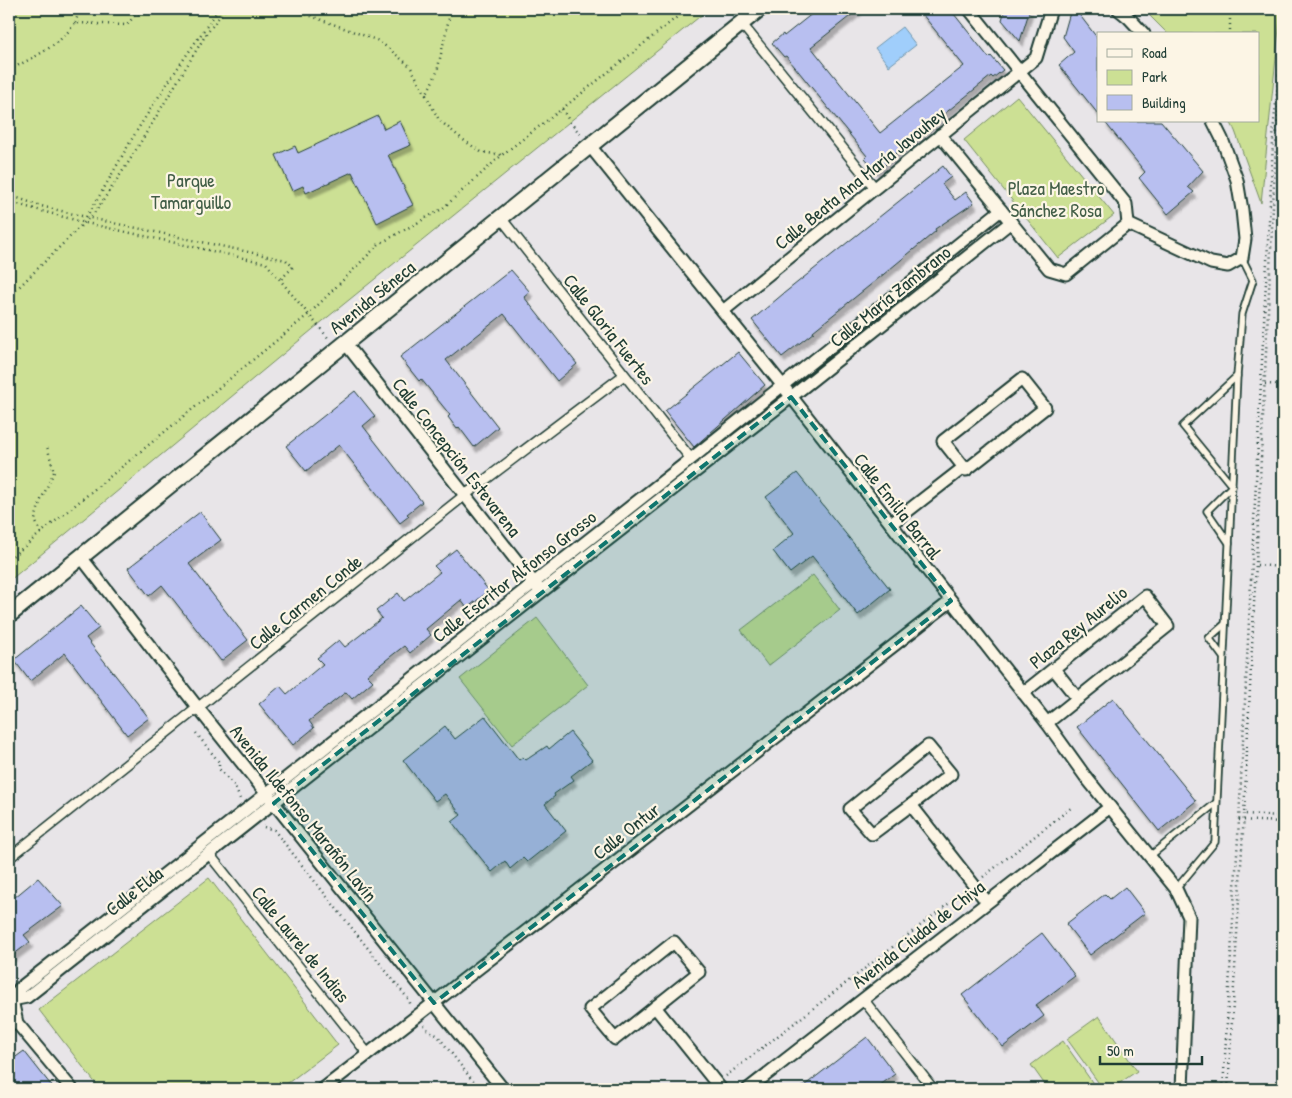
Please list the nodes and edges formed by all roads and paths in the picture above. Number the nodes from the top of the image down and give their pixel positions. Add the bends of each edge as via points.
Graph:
1 (80, 9) edge
2 (132, 9) edge
3 (148, 9) edge
4 (219, 9) edge
5 (226, 9) edge
6 (292, 9) edge
7 (451, 9) edge
8 (687, 9) edge
9 (759, 9) edge
10 (969, 9) edge
11 (1051, 9) edge
12 (1118, 9) edge
13 (1230, 9) edge
14 (135, 14) junction
15 (75, 23) junction
16 (741, 23) junction
17 (1142, 32) edge
18 (1230, 32) edge
19 (1283, 36) edge
20 (1283, 67) edge
21 (9, 70) edge
22 (1020, 72) junction
23 (426, 95) junction
24 (562, 109) junction
25 (1214, 122) edge
26 (940, 135) junction
27 (590, 146) junction
28 (502, 155) junction
29 (875, 188) junction
30 (9, 196) edge
31 (9, 201) edge
32 (1000, 210) junction
33 (86, 217) junction
34 (90, 218) junction
35 (501, 218) junction
36 (86, 222) junction
37 (1011, 222) junction
38 (1128, 224) junction
39 (1242, 258) junction
40 (280, 280) junction
41 (9, 297) edge
42 (723, 311) junction
43 (309, 314) junction
44 (342, 347) junction
45 (624, 375) junction
46 (1237, 376) junction
47 (1263, 384) junction
48 (1283, 385) edge
49 (782, 386) junction
50 (791, 397) junction
51 (47, 446) dead end
52 (691, 459) junction
53 (963, 468) junction
54 (1232, 486) junction
55 (465, 495) junction
56 (891, 524) junction
57 (41, 533) junction
58 (1229, 543) junction
59 (81, 557) junction
60 (9, 559) edge
61 (1252, 565) junction
62 (1257, 565) junction
63 (1283, 568) edge
64 (533, 583) junction
65 (541, 592) junction
66 (951, 601) junction
67 (9, 615) edge
68 (1225, 624) junction
69 (1223, 657) junction
70 (1054, 668) junction
71 (1023, 693) junction
72 (1078, 699) junction
73 (198, 708) junction
74 (1047, 723) junction
75 (196, 733) dead end
76 (271, 798) junction
77 (240, 799) dead end
78 (1216, 803) junction
79 (912, 805) junction
80 (1072, 807) dead end
81 (1110, 807) junction
82 (1244, 814) junction
83 (1283, 816) edge
84 (1239, 820) junction
85 (1244, 820) junction
86 (1283, 822) edge
87 (263, 826) dead end
88 (209, 854) junction
89 (1149, 856) junction
90 (9, 858) edge
91 (980, 879) dead end
92 (968, 888) dead end
93 (1176, 889) junction
94 (987, 902) junction
95 (863, 999) junction
96 (10, 1000) edge
97 (434, 1003) junction
98 (655, 1007) junction
99 (412, 1010) dead end
100 (421, 1021) dead end
101 (368, 1054) junction
102 (722, 1084) edge
103 (72, 1089) edge
104 (323, 1089) edge
105 (479, 1089) edge
106 (502, 1089) edge
107 (748, 1089) edge
108 (933, 1089) edge
109 (1182, 1089) edge
110 (1223, 1089) edge
111 (1228, 1089) edge

1 - 15 path
2 - 14 path
3 - 14 path
4 - 33 path via 143,122
5 - 34 path via 205,36 128,163
6 - 23 path via 379,41 410,66
7 - 23 path via 437,72
8 - 24 path
9 - 16 street, Avenida Séneca
10 - 22 street
11 - 22 street, Calle Beata Ana María Javouhey via 1036,58
12 - 17 street
13 - 18 path
14 - 15 path via 127,25
15 - 21 path via 46,51
16 - 27 street, Avenida Séneca
16 - 29 street
19 - 47 path via 1274,122
20 - 47 path
22 - 26 street, Calle Beata Ana María Javouhey
22 - 38 street via 1126,204
23 - 28 path via 439,120 462,139 481,152
24 - 27 path
24 - 28 path
25 - 39 street via 1237,180 1245,239
26 - 29 street, Calle Beata Ana María Javouhey
26 - 32 street
27 - 35 street, Avenida Séneca
27 - 42 street, Calle Emilia Barral
28 - 43 path via 442,209 379,244
29 - 42 street, Calle Beata Ana María Javouhey
30 - 33 path
31 - 36 path
32 - 37 street
32 - 49 street, Calle María Zambrano
33 - 34 path
34 - 36 path
34 - 40 path via 286,260 293,267
35 - 44 street, Avenida Séneca
35 - 45 street, Calle Gloria Fuertes
36 - 40 path via 266,263
36 - 41 path
37 - 38 street via 1049,269 1066,274
37 - 50 street, Calle María Zambrano
38 - 39 street via 1211,263 1228,266
39 - 46 lane via 1253,280 1242,314
40 - 43 path
42 - 49 street, Calle Emilia Barral
43 - 44 path
43 - 57 path
44 - 55 street, Calle Concepción Estevarena
44 - 59 street, Avenida Séneca
45 - 52 street, Calle Gloria Fuertes
45 - 55 street, Calle Carmen Conde
46 - 54 lane
46 - 54 lane via 1183,426
47 - 48 path
47 - 61 path
47 - 62 path
49 - 50 street, Calle Emilia Barral
49 - 52 street, Calle Escritor Alfonso Grosso
50 - 56 street, Calle Emilia Barral
50 - 65 street, Calle Escritor Alfonso Grosso
51 - 57 path via 54,472 35,520
52 - 64 street, Calle Escritor Alfonso Grosso
53 - 53 street via 966,470 1045,408 1022,378 943,441
53 - 56 street
54 - 58 lane
54 - 58 lane via 1207,511
55 - 64 street, Calle Concepción Estevarena
55 - 73 street, Calle Carmen Conde
56 - 66 street, Calle Emilia Barral
57 - 60 path
58 - 68 lane
59 - 67 street, Avenida Séneca
59 - 73 street, Avenida Ildefonso Marañón Lavín
61 - 62 path
61 - 84 path
62 - 63 path
62 - 82 path
64 - 65 street, Calle Concepción Estevarena
64 - 76 street, Calle Escritor Alfonso Grosso
65 - 76 street, Calle Escritor Alfonso Grosso
66 - 71 street, Calle Emilia Barral
66 - 97 street, Calle Ontur
68 - 69 lane
68 - 69 lane via 1209,638
69 - 78 lane
70 - 71 street, Plaza Rey Aurelio
70 - 72 street
70 - 72 street, Plaza Rey Aurelio via 1145,596 1168,626
71 - 74 street, Calle Emilia Barral
72 - 74 street, Plaza Rey Aurelio
73 - 76 street, Avenida Ildefonso Marañón Lavín
73 - 90 street, Calle Carmen Conde
74 - 81 street, Calle Emilia Barral
75 - 77 path via 219,762 219,769 234,785
76 - 88 street, Calle Elda
76 - 96 street, Calle Elda via 20,988
76 - 97 street, Avenida Ildefonso Marañón Lavín
78 - 89 lane
78 - 93 lane via 1215,842
79 - 79 street via 951,774 928,746 850,809 872,834
79 - 94 street
80 - 91 path
81 - 89 street, Calle Emilia Barral
81 - 94 street, Avenida Ciudad de Chiva
82 - 83 path
82 - 85 path
84 - 85 path
84 - 110 path
85 - 86 path
85 - 111 path
87 - 99 path via 274,830 409,1000
88 - 96 street, Calle Elda via 27,996
88 - 101 street, Calle Laurel de Indias
89 - 93 street, Calle Emilia Barral
92 - 102 path
93 - 109 street, Calle Emilia Barral via 1189,917
94 - 95 street, Avenida Ciudad de Chiva
95 - 107 street, Avenida Ciudad de Chiva
95 - 108 street
96 - 103 street via 17,1023
97 - 101 street, Calle Ontur
97 - 106 street, Avenida Ildefonso Marañón Lavín
98 - 98 street via 699,972 674,942 590,1009 615,1039
98 - 102 street
100 - 105 path via 438,1036
101 - 104 street, Calle Ontur

